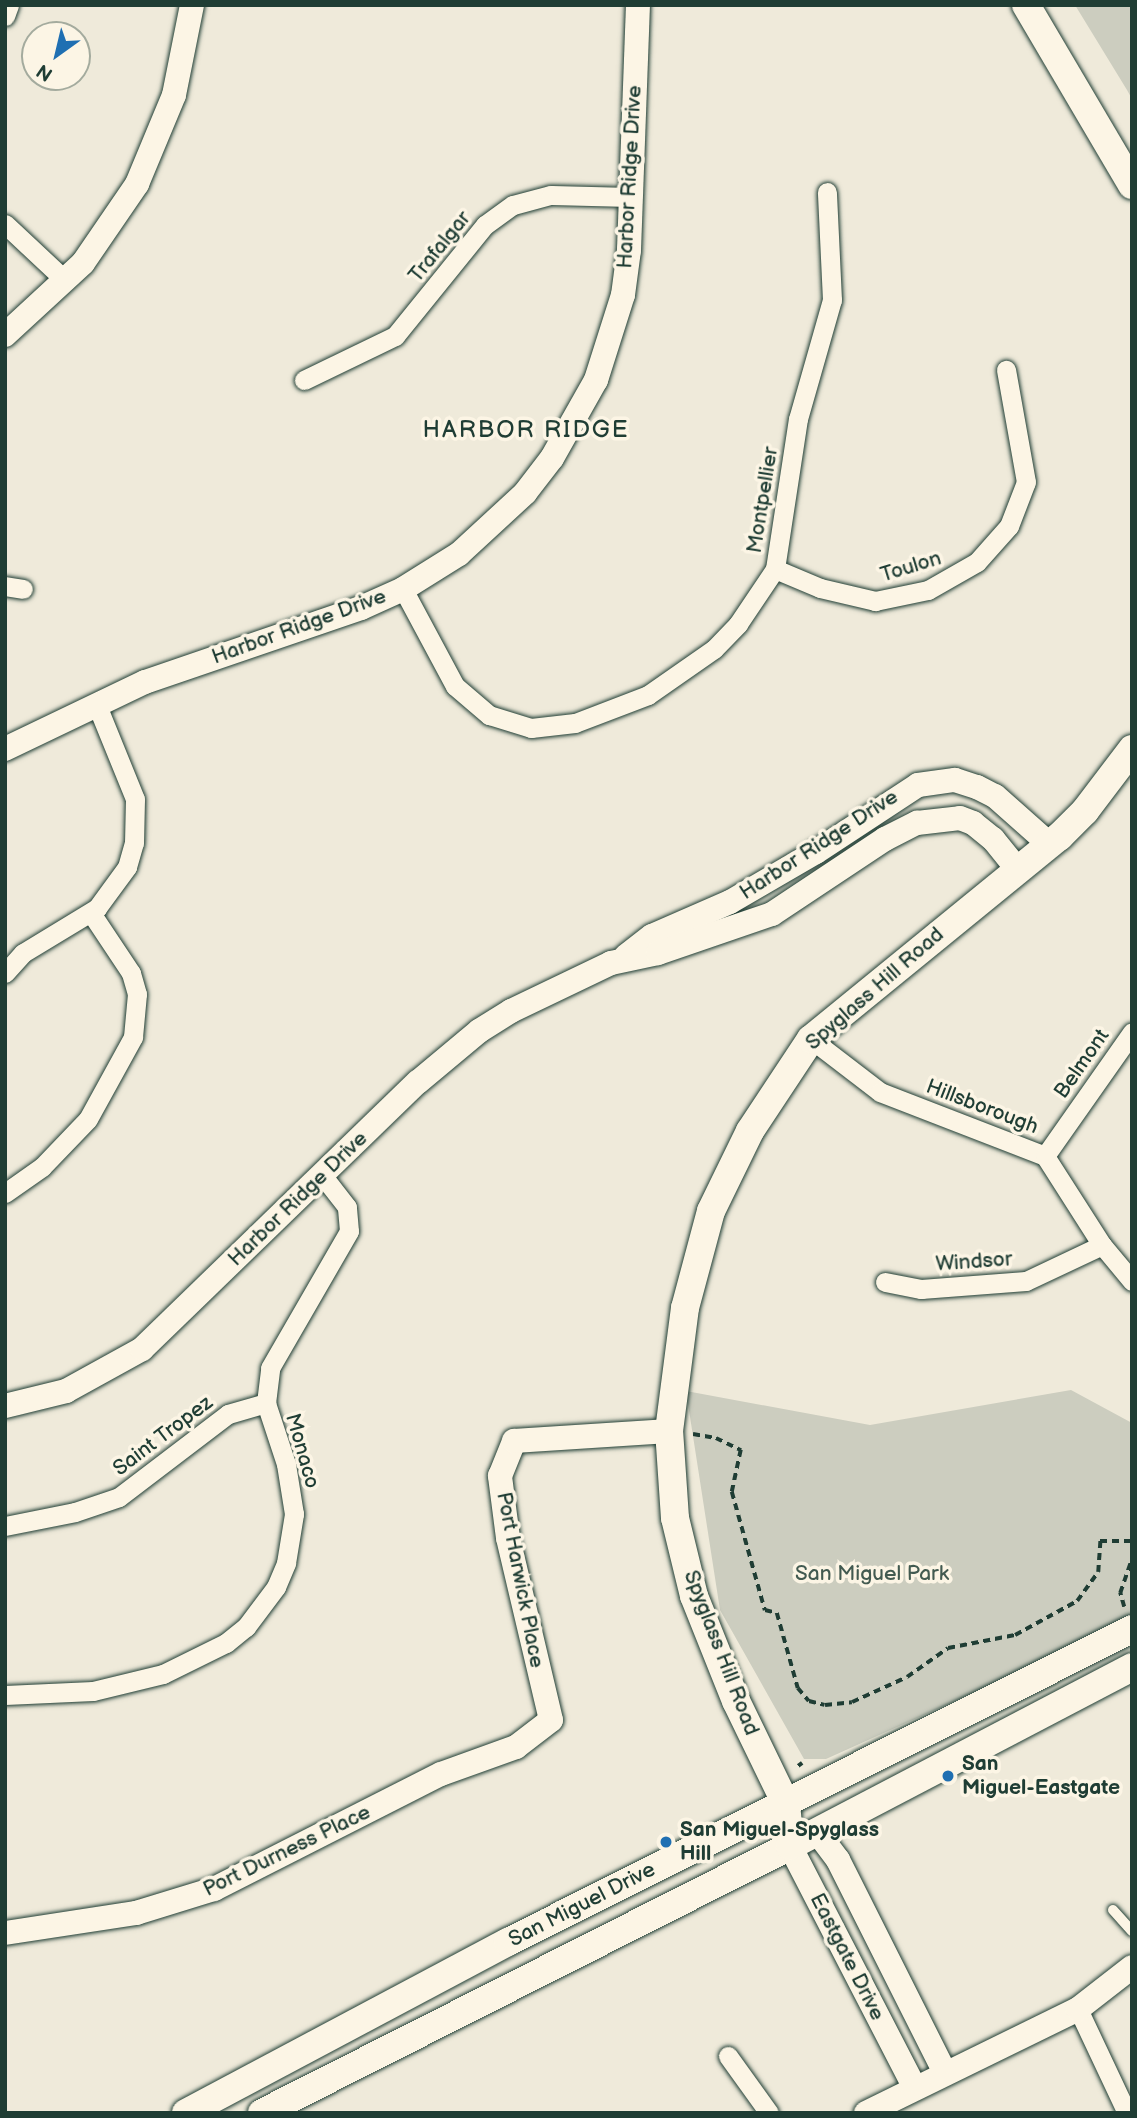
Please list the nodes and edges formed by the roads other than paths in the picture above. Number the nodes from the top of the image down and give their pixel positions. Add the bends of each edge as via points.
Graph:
1 (9, 5) edge
2 (192, 5) edge
3 (638, 5) edge
4 (1026, 5) edge
5 (5, 16) edge
6 (1132, 185) edge
7 (827, 192) dead end
8 (631, 197) junction
9 (5, 224) edge
10 (66, 281) junction
11 (5, 335) edge
12 (1006, 370) dead end
13 (304, 380) dead end
14 (775, 569) junction
15 (403, 589) junction
16 (96, 703) junction
17 (5, 749) edge
18 (1132, 749) edge
19 (909, 788) junction
20 (920, 823) junction
21 (1049, 844) junction
22 (1018, 870) junction
23 (91, 913) junction
24 (623, 959) junction
25 (5, 973) edge
26 (1132, 1032) edge
27 (811, 1039) junction
28 (1045, 1156) junction
29 (322, 1175) junction
30 (5, 1193) edge
31 (1102, 1245) junction
32 (1132, 1281) edge
33 (885, 1282) dead end
34 (266, 1402) junction
35 (5, 1406) edge
36 (669, 1431) junction
37 (5, 1526) edge
38 (1131, 1629) edge
39 (1132, 1667) edge
40 (5, 1695) edge
41 (551, 1720) joint
42 (786, 1804) junction
43 (817, 1832) junction
44 (790, 1846) junction
45 (1113, 1910) dead end
46 (1132, 1931) edge
47 (5, 1933) edge
48 (1132, 1967) edge
49 (1078, 2009) junction
50 (728, 2056) dead end
51 (944, 2071) junction
52 (914, 2086) junction
53 (186, 2113) edge
54 (261, 2113) edge
55 (769, 2113) edge
56 (866, 2113) edge
57 (1127, 2113) edge

1 - 5 street
2 - 10 street via 174,95 158,140 112,225
3 - 8 street, Harbor Ridge Drive
4 - 6 main road
7 - 14 street, Montpellier via 832,300 798,419
8 - 13 street, Trafalgar via 551,195 513,205 485,225 395,336
8 - 15 street, Harbor Ridge Drive via 623,295 596,380 576,421 532,485 493,525 459,554
9 - 10 street
10 - 11 street
12 - 14 street, Toulon via 1026,482 1009,526 977,562 928,590 875,600 820,588
14 - 15 street, Montpellier via 738,624 679,676 648,695 553,728 509,724 471,702 451,679
15 - 16 street, Harbor Ridge Drive
16 - 17 street, Harbor Ridge Drive
16 - 23 street via 131,781 137,818 127,867
18 - 21 main road, Spyglass Hill Road via 1085,811
19 - 20 street
19 - 21 street, Harbor Ridge Drive via 955,780 977,787 995,796
19 - 24 street, Harbor Ridge Drive via 816,852 730,902 652,936
20 - 22 street, Harbor Ridge Drive via 960,818 973,822
20 - 24 street, Harbor Ridge Drive via 885,839 772,914 658,953
21 - 22 main road, Spyglass Hill Road
22 - 27 main road, Spyglass Hill Road
23 - 25 street via 43,939
23 - 30 street via 131,973 137,1016 133,1037 88,1119 42,1167
24 - 29 street, Harbor Ridge Drive via 479,1031 418,1082
26 - 28 street, Belmont
27 - 28 street, Hillsborough via 880,1092
27 - 36 main road, Spyglass Hill Road via 750,1131 711,1211 685,1308
28 - 31 street, Hillsborough
29 - 34 street, Monaco via 348,1207 349,1231 278,1350
29 - 35 street, Harbor Ridge Drive via 142,1349 66,1391
31 - 32 street, Hillsborough
31 - 33 street, Windsor via 1026,1281 921,1289
34 - 37 street, Saint Tropez via 228,1414 119,1497 84,1510
34 - 40 street, Monaco via 292,1489 292,1539 276,1587 246,1627 196,1660 128,1685
36 - 41 street, Port Harwick Place via 514,1440 500,1476 506,1526 519,1599
36 - 42 main road, Spyglass Hill Road via 675,1518 694,1596 736,1701
38 - 42 main road, San Miguel Drive
39 - 43 main road, San Miguel Drive
41 - 47 street, Port Durness Place via 516,1747 442,1774 214,1889 136,1913
42 - 43 main road, Eastgate Drive
42 - 44 main road, Eastgate Drive
42 - 53 main road, San Miguel Drive via 508,1942
43 - 44 main road, San Miguel Drive
43 - 51 street, Eastgate Drive via 838,1860
44 - 52 street, Eastgate Drive
44 - 54 main road, San Miguel Drive
45 - 46 lane
48 - 49 street
49 - 51 street
49 - 57 street
50 - 55 street
51 - 52 street
52 - 56 street

